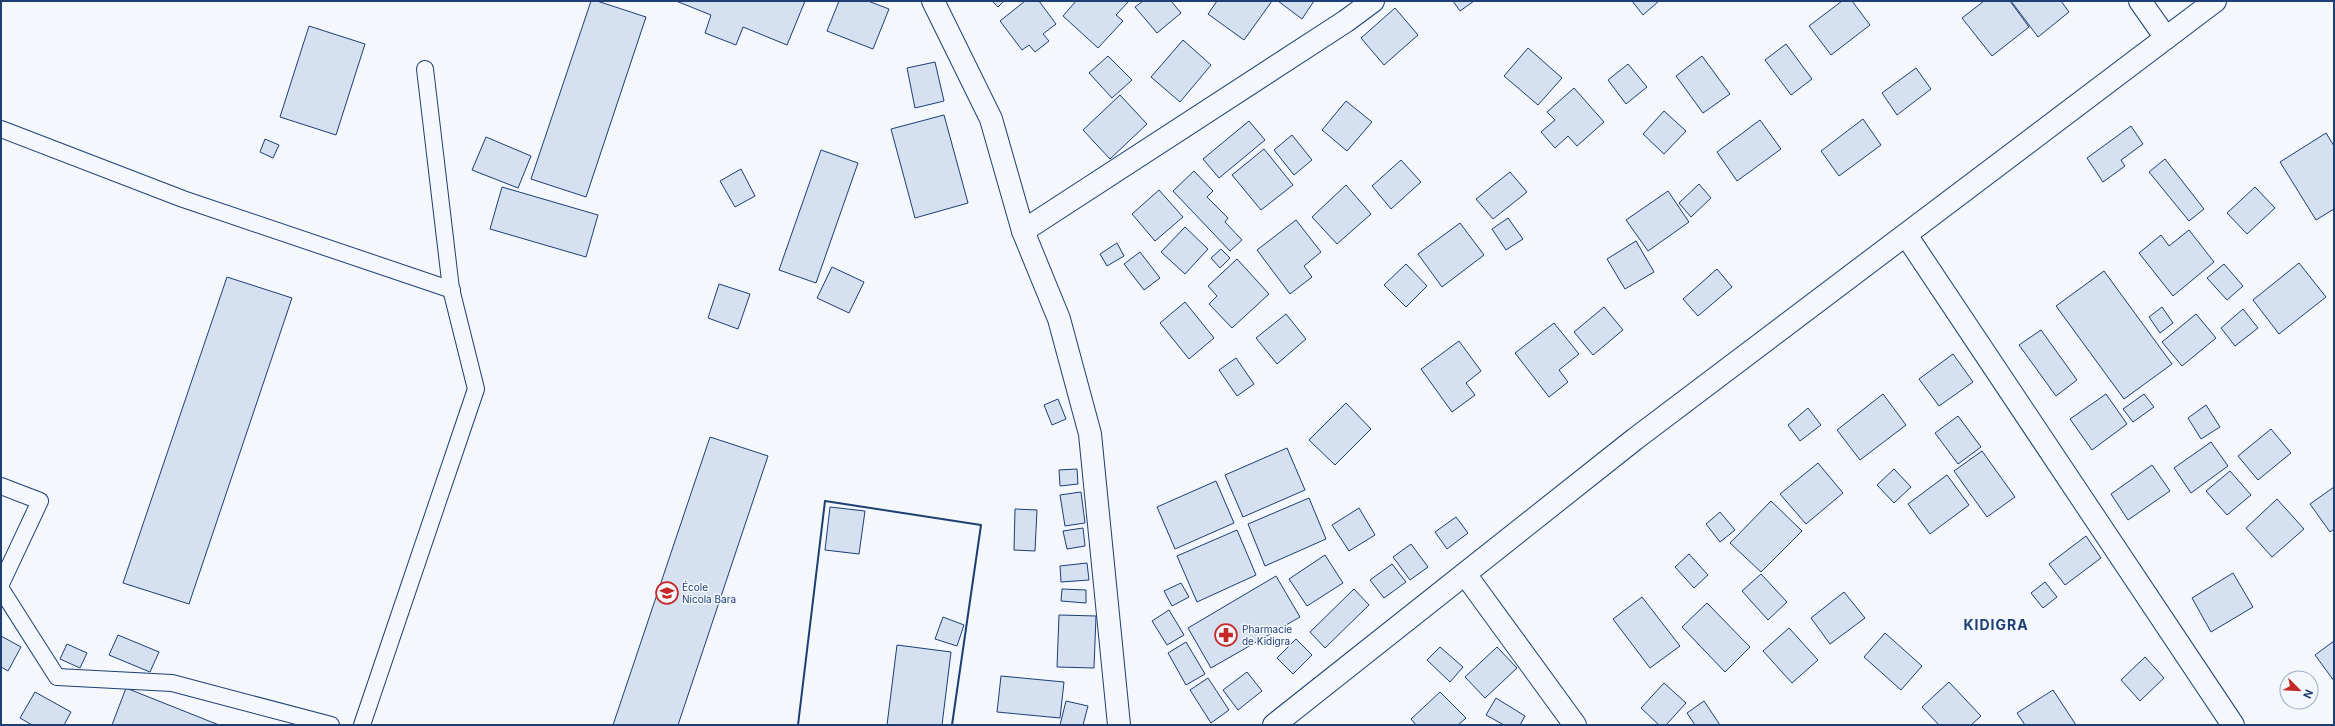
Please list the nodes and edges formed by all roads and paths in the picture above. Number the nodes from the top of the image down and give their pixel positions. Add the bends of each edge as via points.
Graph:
1 (933, 1) edge
2 (1373, 1) edge
3 (2140, 1) edge
4 (2215, 1) edge
5 (2166, 38) junction
6 (425, 69) dead end
7 (1, 129) edge
8 (1023, 231) junction
9 (1906, 235) junction
10 (452, 290) junction
11 (1, 486) edge
12 (1465, 574) junction
13 (1, 584) edge
14 (1, 589) edge
15 (331, 725) edge
16 (362, 725) edge
17 (1119, 725) edge
18 (1274, 725) edge
19 (1575, 725) edge
20 (2233, 725) edge

1 - 8 street via 991,119
2 - 8 street via 1339,26
3 - 5 street
4 - 5 street
5 - 9 street
6 - 10 lane
7 - 10 lane via 183,200
8 - 17 street via 1059,319 1090,434
9 - 12 street via 1635,439
9 - 20 street
10 - 16 lane via 476,389
11 - 13 lane via 40,501
12 - 18 street
12 - 19 street
14 - 15 lane via 56,677 172,683

